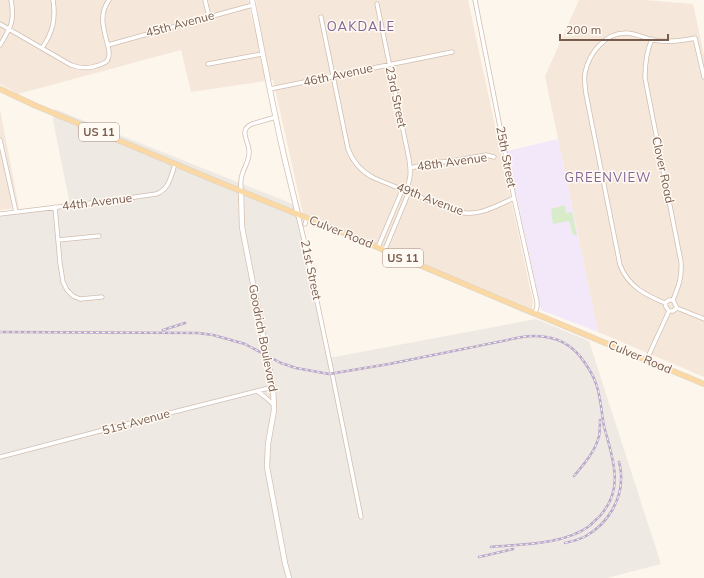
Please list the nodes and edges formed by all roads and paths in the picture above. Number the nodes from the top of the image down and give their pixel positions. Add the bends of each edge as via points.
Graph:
1 (11, 0) edge
2 (53, 0) edge
3 (108, 0) edge
4 (205, 0) edge
5 (252, 0) edge
6 (475, 0) edge
7 (377, 4) dead end
8 (253, 6) junction
9 (209, 17) junction
10 (321, 17) dead end
11 (0, 24) edge
12 (10, 29) junction
13 (652, 39) junction
14 (0, 45) edge
15 (108, 45) junction
16 (42, 48) junction
17 (452, 52) dead end
18 (262, 54) junction
19 (208, 64) dead end
20 (389, 64) junction
21 (333, 76) junction
22 (704, 77) edge
23 (0, 89) edge
24 (270, 89) junction
25 (276, 117) junction
26 (0, 140) edge
27 (494, 157) dead end
28 (2, 159) edge
29 (175, 164) junction
30 (410, 168) junction
31 (406, 190) junction
32 (241, 191) junction
33 (514, 198) junction
34 (54, 208) junction
35 (16, 212) junction
36 (0, 214) edge
37 (298, 215) junction
38 (99, 236) dead end
39 (58, 240) junction
40 (381, 249) junction
41 (102, 297) dead end
42 (673, 300) junction
43 (665, 303) junction
44 (677, 308) junction
45 (669, 311) junction
46 (535, 313) junction
47 (704, 319) edge
48 (647, 359) junction
49 (704, 384) edge
50 (273, 388) junction
51 (257, 391) junction
52 (274, 405) junction
53 (0, 457) edge
54 (360, 517) dead end
55 (289, 578) edge

1 - 12 street via 13,17
2 - 16 street via 53,23
3 - 15 street via 102,19
4 - 9 street
5 - 8 street, 21st Street
6 - 33 street, 25th Street
7 - 20 street, 23rd Street
8 - 9 street, 45th Avenue
8 - 18 street, 21st Street
9 - 15 street, 45th Avenue
10 - 21 street
11 - 12 street
12 - 14 street
12 - 16 street
13 - 22 street via 682,41 695,38
13 - 42 street, Clover Road via 646,57 645,78 681,262 680,282
13 - 43 street via 626,33 605,40 589,60 584,85 622,268 637,288
15 - 16 street via 107,61 88,68 71,65
17 - 20 street, 46th Avenue
18 - 19 street
18 - 24 street, 21st Street
20 - 21 street, 46th Avenue
20 - 30 street, 23rd Street
21 - 24 street, 46th Avenue
21 - 31 street, 49th Avenue via 348,149 352,157 370,176
23 - 29 main road, Culver Road / US 11
24 - 25 street, 21st Street
25 - 32 street via 248,125 245,130 250,150 242,176
25 - 37 street, 21st Street
26 - 28 street
27 - 30 street, 48th Avenue via 486,155
28 - 35 street
29 - 32 main road, Culver Road / US 11
29 - 34 street, 44th Avenue via 167,187 160,193
30 - 31 street, 23rd Street
31 - 33 street, 49th Avenue via 467,214 481,212
31 - 40 street, 23rd Street via 401,193 398,200 379,245
31 - 40 street, 23rd Street via 408,194 386,247
32 - 37 main road, Culver Road / US 11
32 - 50 street, Goodrich Boulevard via 242,227
33 - 46 street, 25th Street via 537,302
34 - 35 street, 44th Avenue
34 - 39 street
35 - 36 street, 44th Avenue
37 - 40 main road, Culver Road / US 11 via 306,221 339,231
37 - 54 street, 21st Street
38 - 39 street
39 - 41 street via 63,282 67,290 80,298
40 - 46 main road, Culver Road / US 11
42 - 43 street
42 - 44 street
43 - 45 street
44 - 45 street
44 - 47 street
45 - 48 street
46 - 48 main road, Culver Road / US 11
48 - 49 main road, Culver Road / US 11
50 - 51 street, 51st Avenue
50 - 52 street, Goodrich Boulevard
51 - 52 street
51 - 53 street, 51st Avenue
52 - 55 street, Goodrich Boulevard via 267,467

